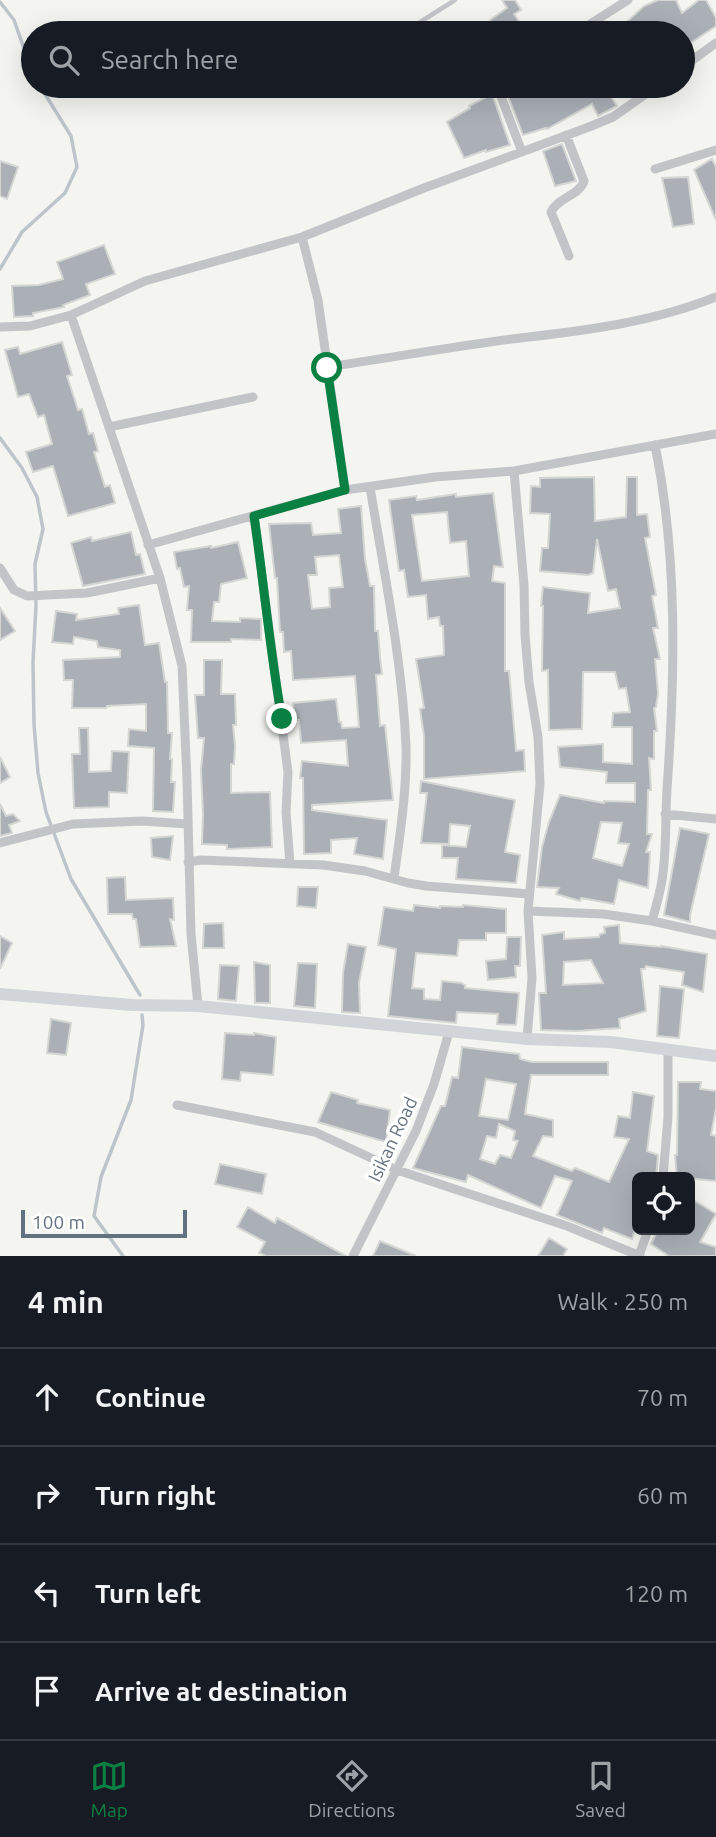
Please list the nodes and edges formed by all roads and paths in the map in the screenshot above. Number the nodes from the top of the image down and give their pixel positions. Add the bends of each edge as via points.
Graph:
1 (455, 0) edge
2 (628, 0) edge
3 (422, 21) edge
4 (595, 21) edge
5 (715, 46) edge
6 (695, 59) edge
7 (502, 98) edge
8 (640, 98) edge
9 (566, 135) junction
10 (716, 150) edge
11 (522, 152) junction
12 (655, 169) dead end
13 (302, 237) junction
14 (569, 256) dead end
15 (716, 297) edge
16 (71, 315) junction
17 (0, 327) edge
18 (327, 368) junction
19 (253, 397) dead end
20 (109, 427) junction
21 (716, 434) edge
22 (654, 445) junction
23 (514, 471) junction
24 (370, 487) junction
25 (345, 490) junction
26 (254, 516) junction
27 (148, 545) junction
28 (0, 568) edge
29 (160, 578) junction
30 (665, 814) junction
31 (716, 819) edge
32 (188, 824) junction
33 (0, 843) edge
34 (188, 862) junction
35 (290, 864) junction
36 (394, 878) junction
37 (529, 894) junction
38 (528, 911) junction
39 (652, 921) junction
40 (716, 935) edge
41 (0, 994) edge
42 (198, 1006) junction
43 (449, 1032) junction
44 (527, 1039) junction
45 (668, 1049) junction
46 (716, 1056) edge
47 (177, 1105) dead end
48 (397, 1170) junction
49 (663, 1172) edge
50 (647, 1235) edge
51 (353, 1256) edge
52 (640, 1256) edge

1 - 3 lane
2 - 4 street
5 - 6 street
7 - 11 street
8 - 9 street via 613,117
9 - 11 street
9 - 14 street via 584,181 551,212
10 - 12 street
11 - 13 street
13 - 16 street via 145,281
13 - 18 street via 318,300
15 - 18 street via 650,318 586,331
16 - 17 street via 30,326
16 - 20 street
18 - 25 street
19 - 20 street
20 - 27 street
21 - 22 street
22 - 23 street
22 - 30 street via 668,519 674,626
23 - 24 street
23 - 37 street via 540,784
24 - 25 street
24 - 36 street via 406,746 405,798
25 - 26 street
26 - 27 street
26 - 35 street via 288,772
27 - 29 street
28 - 29 street via 14,590 27,596 87,593
29 - 32 street via 182,666
30 - 31 street
30 - 39 street via 662,880
32 - 33 street via 73,824
32 - 34 street
34 - 35 street
34 - 42 street
35 - 36 street
36 - 37 street via 426,886
37 - 38 street
38 - 39 street
38 - 44 street via 532,978
39 - 40 street
41 - 42 street
42 - 43 street
43 - 44 street
43 - 48 street, Isikan Road via 434,1084
44 - 45 street
45 - 46 street
45 - 49 street
47 - 48 street via 315,1132
48 - 51 street, Isikan Road
48 - 52 street via 567,1226
50 - 52 street

